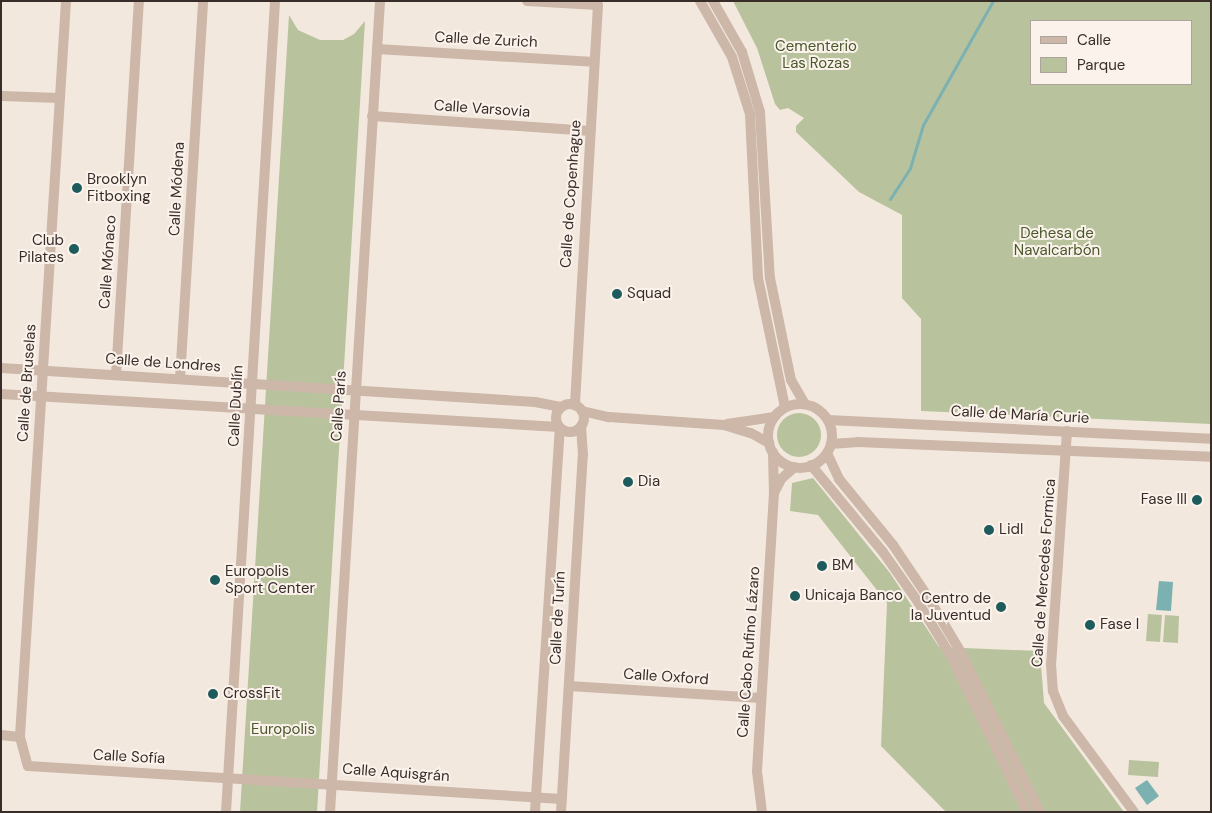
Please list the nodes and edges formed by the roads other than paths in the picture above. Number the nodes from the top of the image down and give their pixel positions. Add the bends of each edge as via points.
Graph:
1 (66, 1) edge
2 (139, 1) edge
3 (203, 1) edge
4 (275, 1) edge
5 (380, 1) edge
6 (527, 1) edge
7 (700, 1) edge
8 (713, 1) edge
9 (377, 49) junction
10 (594, 62) junction
11 (1, 96) edge
12 (60, 98) junction
13 (372, 116) junction
14 (590, 131) junction
15 (1, 368) edge
16 (43, 370) junction
17 (116, 375) junction
18 (180, 379) junction
19 (252, 384) junction
20 (355, 390) junction
21 (1, 394) edge
22 (42, 397) junction
23 (805, 404) junction
24 (571, 406) junction
25 (786, 407) junction
26 (251, 410) junction
27 (354, 416) junction
28 (610, 417) junction
29 (774, 417) junction
30 (828, 420) junction
31 (581, 425) junction
32 (724, 425) junction
33 (560, 427) junction
34 (1068, 431) junction
35 (1211, 440) edge
36 (771, 448) junction
37 (829, 449) junction
38 (1067, 452) junction
39 (1211, 457) edge
40 (811, 465) junction
41 (795, 467) junction
42 (774, 494) junction
43 (568, 686) junction
44 (761, 698) junction
45 (1, 735) edge
46 (20, 737) junction
47 (28, 766) joint
48 (229, 777) junction
49 (332, 784) junction
50 (536, 798) junction
51 (562, 799) junction
52 (226, 812) edge
53 (330, 812) edge
54 (535, 812) edge
55 (561, 812) edge
56 (762, 812) edge
57 (1027, 812) edge
58 (1040, 812) edge
59 (1134, 812) edge

1 - 12 street, Calle de Bruselas
2 - 17 street, Calle Mónaco
3 - 18 street, Calle Módena
4 - 19 street, Calle Dublín
5 - 9 street, Calle París
6 - 10 street, Calle de Copenhague via 598,5
7 - 25 street via 732,57 750,114 758,278
8 - 23 street via 742,52 760,112 771,286 791,380
9 - 10 street, Calle de Zurich
9 - 13 street, Calle París
10 - 14 street, Calle de Copenhague
11 - 12 street
12 - 16 street, Calle de Bruselas
13 - 14 street, Calle Varsovia
13 - 20 street, Calle París
14 - 24 street, Calle de Copenhague
15 - 16 street, Calle de Londres
16 - 17 street, Calle de Londres
16 - 22 street, Calle de Bruselas
17 - 18 street, Calle de Londres
18 - 19 street, Calle de Londres
19 - 20 street, Calle de Londres
19 - 26 street, Calle Dublín
20 - 24 street, Calle de Londres
20 - 27 street, Calle París
21 - 22 street
22 - 26 street
22 - 46 street, Calle de Bruselas
23 - 25 street
23 - 30 street via 814,407
24 - 28 street, Calle de Londres
24 - 31 street, Calle de Turín
24 - 33 street, Calle de Turín via 556,416
25 - 29 street
26 - 27 street
26 - 48 street, Calle Dublín
27 - 33 street
27 - 49 street, Calle París
28 - 31 street
28 - 32 street
29 - 32 street
29 - 36 street via 768,434
30 - 34 street, Calle de María Curie
30 - 37 street
31 - 33 street via 573,431
31 - 43 street, Calle de Turín via 583,455
32 - 36 street via 751,433
33 - 50 street, Calle de Turín
34 - 35 street, Calle de María Curie
34 - 38 street, Calle de Mercedes Formica
36 - 41 street via 782,462
36 - 42 street, Calle Cabo Rufino Lázaro
37 - 38 street via 858,442
37 - 40 street
37 - 58 street via 840,479 893,545 960,651
38 - 39 street
38 - 59 street, Calle de Mercedes Formica via 1051,664 1053,691 1063,716
40 - 41 street
40 - 57 street via 878,545 918,602 951,656
41 - 42 street, Calle Cabo Rufino Lázaro via 781,479
42 - 44 street, Calle Cabo Rufino Lázaro
43 - 44 street, Calle Oxford
43 - 51 street, Calle de Turín
44 - 56 street, Calle Cabo Rufino Lázaro via 757,771
45 - 46 street
46 - 47 street, Calle de Bruselas
47 - 48 street, Calle Sofía
48 - 49 street, Calle Aquisgrán
48 - 52 street, Calle Dublín
49 - 50 street, Calle Aquisgrán
49 - 53 street, Calle París
50 - 51 street, Calle Aquisgrán
50 - 54 street, Calle de Turín
51 - 55 street, Calle de Turín

